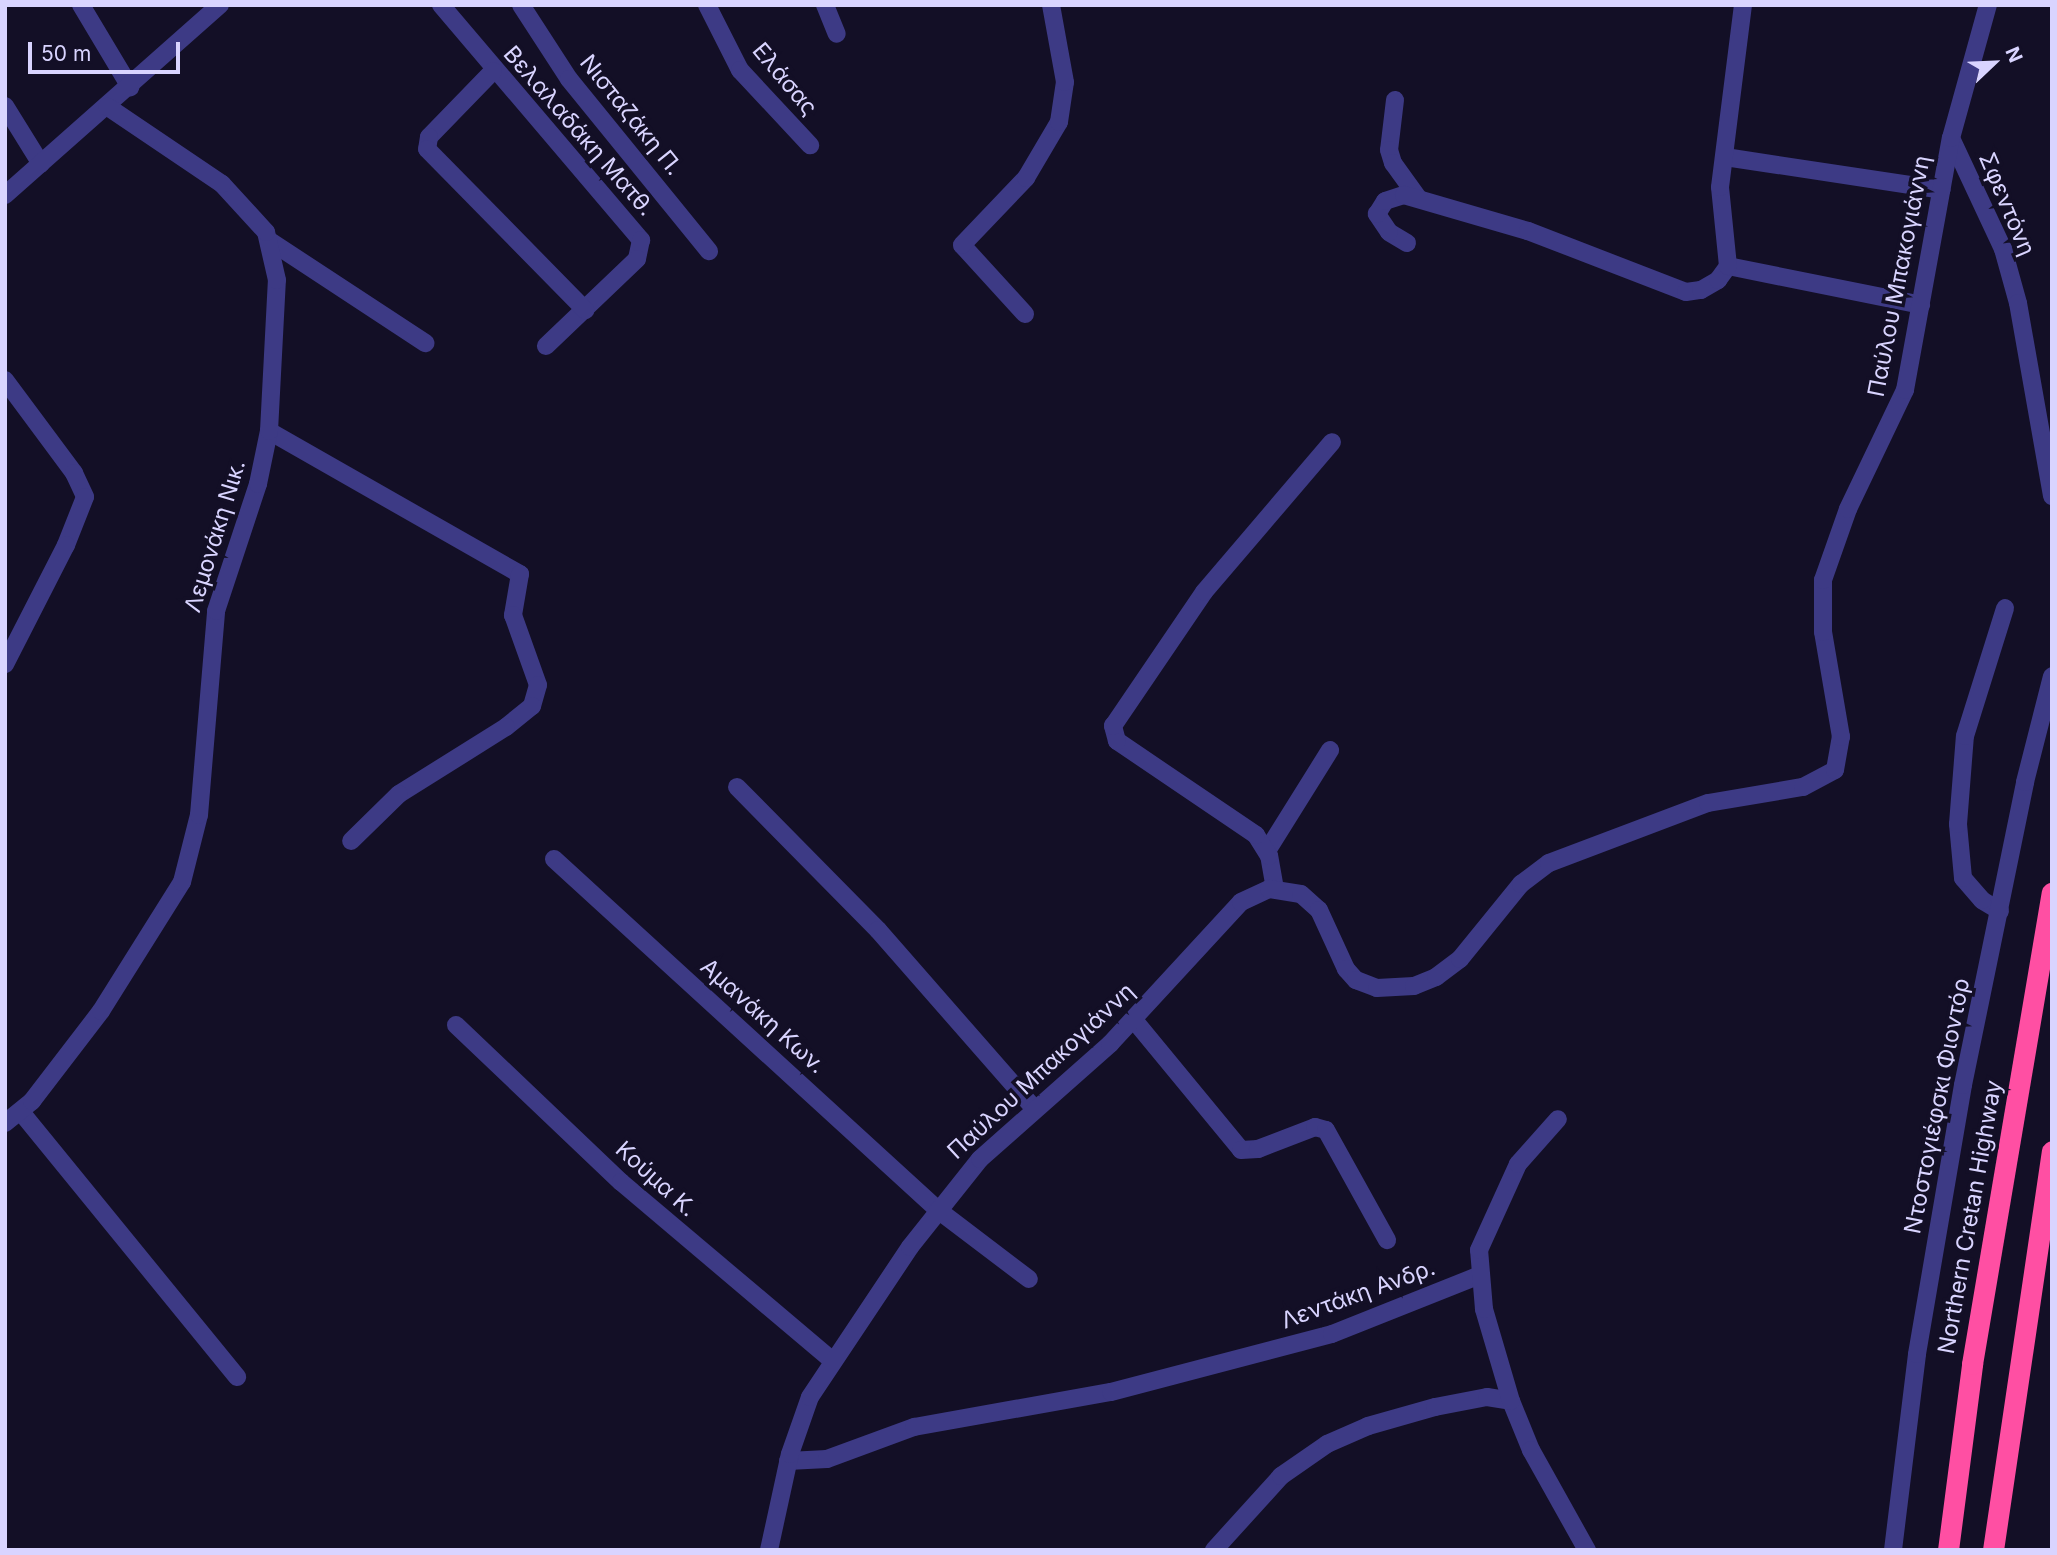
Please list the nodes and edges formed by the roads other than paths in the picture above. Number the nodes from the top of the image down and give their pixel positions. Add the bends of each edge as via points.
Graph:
1 (81, 5) edge
2 (220, 5) edge
3 (441, 5) edge
4 (521, 5) edge
5 (825, 5) edge
6 (1051, 5) edge
7 (1743, 5) edge
8 (1988, 5) edge
9 (709, 6) edge
10 (837, 34) dead end
11 (493, 71) junction
12 (130, 88) junction
13 (1395, 100) dead end
14 (5, 106) edge
15 (108, 107) junction
16 (1951, 138) junction
17 (810, 145) dead end
18 (1725, 158) junction
19 (41, 164) junction
20 (1942, 190) junction
21 (5, 195) edge
22 (1419, 199) junction
23 (270, 241) junction
24 (1407, 243) dead end
25 (709, 251) dead end
26 (1728, 266) junction
27 (1921, 305) junction
28 (585, 310) junction
29 (1025, 314) dead end
30 (425, 343) dead end
31 (546, 346) dead end
32 (5, 380) edge
33 (270, 431) junction
34 (1332, 442) dead end
35 (2052, 496) edge
36 (2005, 608) dead end
37 (5, 664) edge
38 (2052, 676) edge
39 (2049, 695) edge
40 (1330, 750) dead end
41 (737, 787) dead end
42 (351, 841) dead end
43 (1267, 851) junction
44 (554, 859) dead end
45 (1275, 889) junction
46 (2052, 893) edge
47 (2000, 911) junction
48 (1134, 1020) junction
49 (456, 1024) dead end
50 (1034, 1108) junction
51 (21, 1112) junction
52 (1558, 1119) dead end
53 (5, 1123) edge
54 (2052, 1151) edge
55 (938, 1210) junction
56 (1387, 1240) dead end
57 (1478, 1276) junction
58 (1029, 1279) dead end
59 (832, 1360) junction
60 (237, 1377) dead end
61 (1511, 1401) junction
62 (788, 1461) junction
63 (769, 1550) edge
64 (1214, 1550) edge
65 (1587, 1550) edge
66 (1893, 1550) edge
67 (1948, 1550) edge
68 (1993, 1550) edge

1 - 12 street
2 - 12 street
3 - 11 street, Βελαλαδάκη Ματθ.
4 - 25 street, Νισταζάκη Π. via 569,79
5 - 10 street
6 - 29 street via 1065,82 1059,122 1026,178 962,245
7 - 18 street
8 - 16 street, Παύλου Μπακογιάννη
9 - 17 street, Ελάσας via 740,70
11 - 28 street, Βελαλαδάκη Ματθ. via 641,240 637,259
11 - 28 street via 429,137 427,149
12 - 15 street
13 - 22 street via 1389,150
14 - 19 street
15 - 19 street
15 - 23 street, Λεμονάκη Νικ. via 222,184 252,212
16 - 20 street, Παύλου Μπακογιάννη
16 - 35 street, Σφεντόνη via 2003,249 2018,303
18 - 20 street
18 - 26 street via 1720,215
19 - 21 street
20 - 27 street, Παύλου Μπακογιάννη
22 - 24 street via 1394,197 1379,207 1379,222
22 - 26 street via 1528,231 1645,280 1686,292 1718,281
23 - 30 street
23 - 33 street, Λεμονάκη Νικ. via 277,279
26 - 27 street
27 - 45 street, Παύλου Μπακογιάννη via 1900,404 1848,509 1823,580 1823,632 1841,737 1840,761 1832,773 1803,787 1707,803 1549,863 1521,884 1460,959 1414,986 1377,988 1356,980 1346,969 1315,904 1301,894
28 - 31 street, Βελαλαδάκη Ματθ.
32 - 37 street via 74,473 85,497 71,536
33 - 42 street via 520,574 513,615 538,685 531,706 506,727 409,787
33 - 51 street, Λεμονάκη Νικ. via 258,484 216,611 199,815 182,882 101,1012
34 - 43 street via 1204,592 1113,726 1117,741 1225,811 1256,835
36 - 47 street via 1965,736 1958,824 1963,878 1982,900
38 - 39 street, Ντοστογιέφσκι Φιοντόρ
39 - 47 street, Ντοστογιέφσκι Φιοντόρ via 2025,782
40 - 43 street
41 - 50 street via 878,930
43 - 45 street
44 - 55 street, Αμανάκη Κων.
45 - 48 street, Παύλου Μπακογιάννη via 1258,892 1235,907
46 - 67 highway, Northern Cretan Highway via 1972,1364
47 - 66 street, Ντοστογιέφσκι Φιοντόρ via 1963,1084 1917,1354
48 - 50 street, Παύλου Μπακογιάννη
48 - 56 street via 1241,1150 1258,1150 1315,1127 1326,1130
49 - 59 street, Κούμα Κ. via 621,1182
50 - 55 street, Παύλου Μπακογιάννη via 980,1159
51 - 53 street, Λεμονάκη Νικ.
51 - 60 street
52 - 57 street via 1518,1164 1482,1240
54 - 68 highway
55 - 58 street, Αμανάκη Κων.
55 - 59 street, Παύλου Μπακογιάννη
57 - 61 street
57 - 62 street, Λεντάκη Ανδρ. via 1332,1334 1132,1387 914,1427 827,1459
59 - 62 street, Παύλου Μπακογιάννη via 810,1397
61 - 64 street via 1487,1397 1435,1407 1368,1426 1327,1444 1281,1476
61 - 65 street via 1531,1450
62 - 63 street, Παύλου Μπακογιάννη

